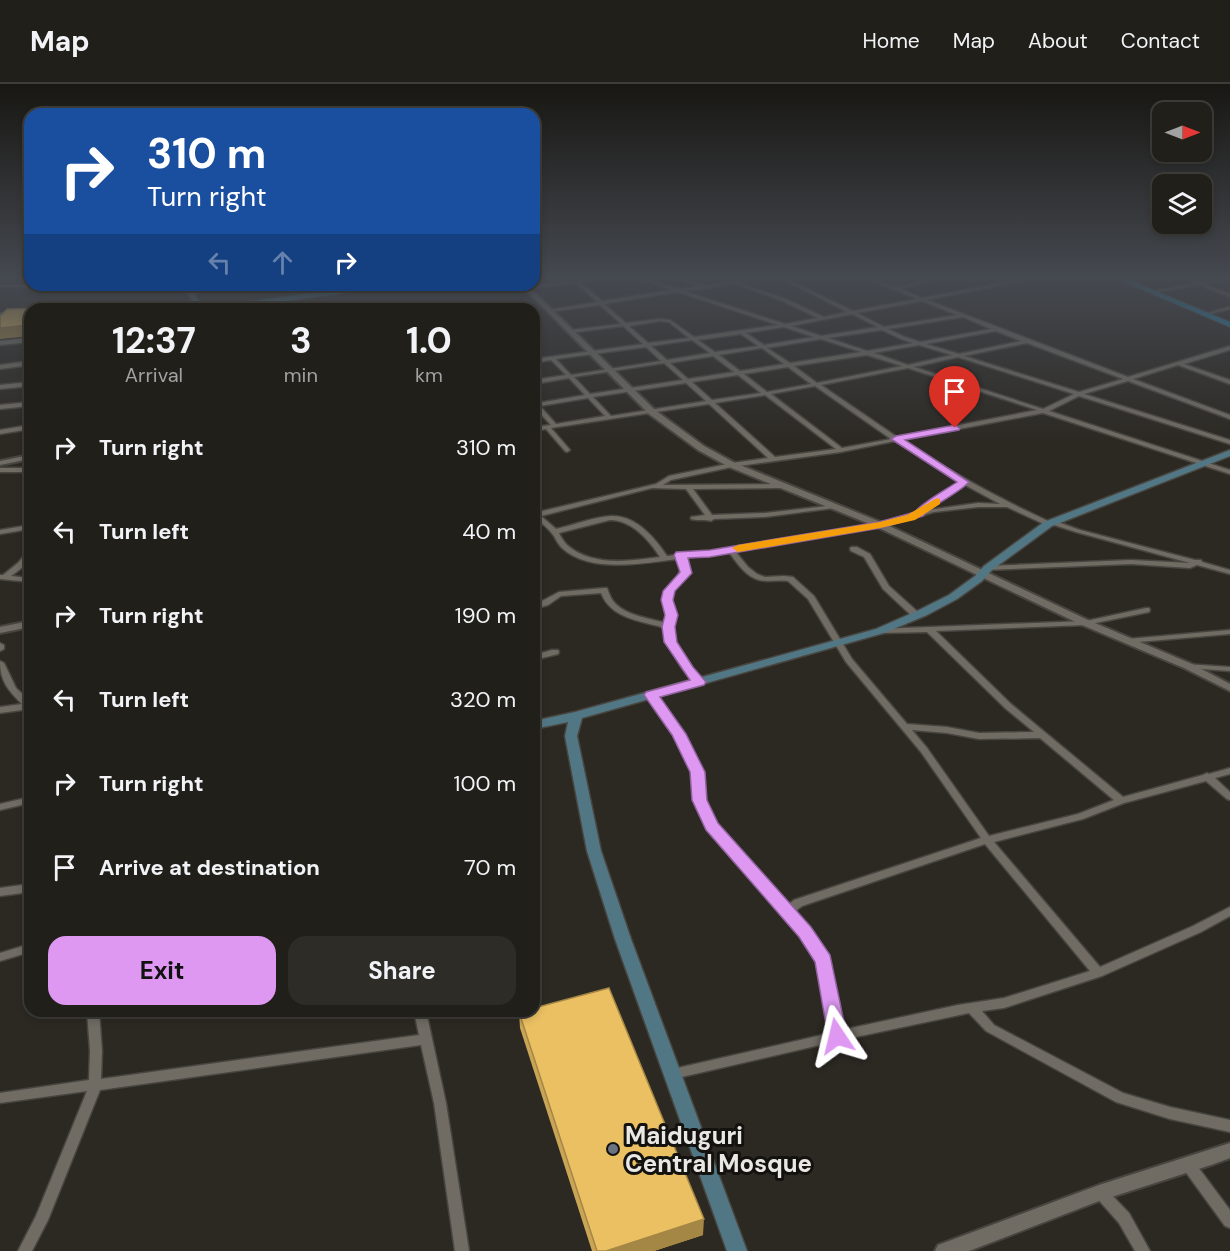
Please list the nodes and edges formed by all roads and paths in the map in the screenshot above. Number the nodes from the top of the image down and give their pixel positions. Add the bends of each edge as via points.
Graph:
1 (572, 333) edge
2 (633, 333) edge
3 (686, 333) edge
4 (732, 333) edge
5 (744, 333) edge
6 (806, 333) edge
7 (847, 333) edge
8 (896, 333) edge
9 (973, 333) edge
10 (1008, 333) edge
11 (819, 338) junction
12 (694, 339) junction
13 (24, 341) edge
14 (1027, 341) junction
15 (0, 343) edge
16 (923, 343) junction
17 (646, 346) junction
18 (765, 347) junction
19 (1230, 348) edge
20 (1223, 350) junction
21 (591, 353) junction
22 (865, 353) junction
23 (1230, 353) edge
24 (714, 355) junction
25 (959, 356) junction
26 (552, 358) junction
27 (540, 360) edge
28 (666, 362) junction
29 (1177, 363) junction
30 (24, 364) edge
31 (788, 365) junction
32 (908, 366) junction
33 (0, 367) edge
34 (610, 371) junction
35 (738, 374) junction
36 (571, 377) junction
37 (1128, 378) junction
38 (540, 381) edge
39 (687, 381) junction
40 (1230, 382) edge
41 (814, 384) junction
42 (24, 385) edge
43 (0, 387) edge
44 (629, 389) junction
45 (1081, 393) junction
46 (764, 394) junction
47 (587, 396) junction
48 (712, 402) junction
49 (540, 403) edge
50 (24, 405) edge
51 (0, 407) edge
52 (651, 410) junction
53 (540, 411) edge
54 (1043, 411) junction
55 (1230, 417) edge
56 (610, 418) junction
57 (551, 427) junction
58 (24, 428) edge
59 (540, 428) edge
60 (0, 432) edge
61 (896, 439) junction
62 (1230, 442) edge
63 (567, 450) dead end
64 (841, 450) junction
65 (1230, 453) edge
66 (24, 458) edge
67 (774, 460) junction
68 (0, 463) edge
69 (1206, 463) junction
70 (732, 465) junction
71 (0, 470) edge
72 (24, 470) edge
73 (1230, 472) edge
74 (964, 482) junction
75 (781, 486) junction
76 (647, 487) junction
77 (688, 487) junction
78 (834, 506) junction
79 (1004, 506) junction
80 (919, 514) junction
81 (540, 515) edge
82 (693, 518) dead end
83 (711, 519) junction
84 (540, 520) edge
85 (1051, 523) junction
86 (880, 525) junction
87 (24, 528) edge
88 (0, 532) edge
89 (554, 532) junction
90 (854, 549) dead end
91 (731, 550) junction
92 (680, 555) junction
93 (665, 559) junction
94 (24, 561) edge
95 (1198, 562) junction
96 (985, 571) junction
97 (1230, 572) edge
98 (3, 577) edge
99 (24, 579) edge
100 (540, 605) edge
101 (1146, 610) dead end
102 (916, 615) junction
103 (1086, 623) junction
104 (24, 625) edge
105 (669, 627) junction
106 (0, 630) edge
107 (930, 630) junction
108 (880, 631) junction
109 (1230, 632) edge
110 (1126, 641) junction
111 (839, 643) junction
112 (555, 652) dead end
113 (540, 656) edge
114 (0, 663) edge
115 (1188, 666) junction
116 (1230, 669) edge
117 (699, 682) junction
118 (1230, 688) edge
119 (651, 695) junction
120 (24, 700) edge
121 (24, 706) edge
122 (0, 710) edge
123 (576, 716) junction
124 (548, 722) junction
125 (540, 724) edge
126 (905, 727) junction
127 (1042, 735) junction
128 (571, 736) junction
129 (1230, 771) edge
130 (1207, 777) junction
131 (1230, 798) edge
132 (24, 801) edge
133 (1121, 801) junction
134 (0, 807) edge
135 (987, 840) junction
136 (24, 889) edge
137 (0, 892) edge
138 (1230, 911) edge
139 (787, 912) junction
140 (24, 950) edge
141 (0, 957) edge
142 (1098, 973) junction
143 (972, 1008) junction
144 (93, 1017) edge
145 (422, 1017) edge
146 (837, 1036) junction
147 (427, 1039) junction
148 (673, 1074) junction
149 (95, 1086) junction
150 (0, 1098) edge
151 (1230, 1126) edge
152 (1230, 1150) edge
153 (1190, 1167) junction
154 (1100, 1192) junction
155 (1230, 1221) edge
156 (26, 1251) edge
157 (462, 1251) edge
158 (737, 1251) edge
159 (945, 1251) edge
160 (1143, 1251) edge

1 - 21 street
2 - 17 street
3 - 12 street
4 - 12 street
5 - 18 street
6 - 11 street
7 - 11 street
8 - 16 street
9 - 16 street
10 - 14 street
11 - 18 street
11 - 22 street
12 - 17 street
12 - 24 street
13 - 15 street
14 - 25 street
14 - 37 street
16 - 22 street
16 - 25 street
17 - 21 street
17 - 28 street
18 - 24 street
18 - 31 street
19 - 20 street
20 - 23 street
20 - 29 street
21 - 26 street
21 - 34 street
22 - 31 street
22 - 32 street
24 - 28 street
24 - 35 street
25 - 32 street
25 - 45 street
26 - 27 street
26 - 36 street
28 - 34 street
28 - 39 street
29 - 37 street
29 - 40 street
30 - 33 street
31 - 35 street
31 - 41 street
32 - 41 street
32 - 54 street
34 - 36 street
34 - 44 street
35 - 39 street
35 - 46 street
36 - 38 street
36 - 47 street
37 - 45 street
37 - 55 street
39 - 44 street
39 - 48 street
41 - 46 street
41 - 61 street
42 - 43 street
44 - 47 street
44 - 52 street
45 - 54 street
45 - 62 street
46 - 48 street
46 - 64 street
47 - 49 street
47 - 56 street
48 - 52 street
48 - 67 street
50 - 51 street
52 - 56 street
52 - 70 street via 701,448
53 - 57 street
54 - 61 street
54 - 69 street
56 - 57 street
57 - 59 street
57 - 63 street
58 - 60 street
61 - 64 street
61 - 74 street
64 - 67 street
65 - 69 main road
66 - 68 street
67 - 70 street
69 - 73 street
69 - 85 main road
70 - 75 street
70 - 76 street via 669,478
71 - 72 street
74 - 79 street
74 - 80 street via 922,508
75 - 77 street
75 - 78 street
76 - 77 street
76 - 81 street
77 - 83 street
78 - 83 street
78 - 86 street
79 - 80 street via 978,505
79 - 85 street
80 - 86 street
82 - 83 street
84 - 89 street
85 - 95 street
85 - 96 main road
86 - 91 street
86 - 96 street
87 - 88 street
89 - 93 street via 564,546 594,561
89 - 93 street via 614,518 628,522 652,539
90 - 102 street via 867,556 886,587
91 - 92 street
91 - 111 street via 748,571 761,579 793,580 811,598
92 - 93 street
92 - 105 street via 686,573 669,591
94 - 98 street
95 - 96 street via 1190,566 1131,562
95 - 97 street
96 - 102 main road via 959,593
96 - 103 street
98 - 99 street
100 - 105 street via 558,594 603,590 613,608
101 - 103 street
102 - 108 main road
103 - 107 street
103 - 110 street
104 - 106 street
105 - 117 street via 670,642
107 - 108 street
107 - 127 street
108 - 111 main road
109 - 110 street
110 - 115 street
111 - 117 main road
111 - 126 street via 870,688
112 - 113 street
114 - 120 street via 12,689
115 - 116 street
115 - 118 street
117 - 119 main road
119 - 123 main road
119 - 139 street via 679,734 698,772 699,800 712,826
121 - 122 street
123 - 124 main road
123 - 128 main road
124 - 125 main road
124 - 128 main road
126 - 127 street via 979,736
126 - 135 street
127 - 133 street
128 - 148 main road via 594,851
129 - 130 street
130 - 131 street
130 - 133 street
132 - 134 street
133 - 135 street via 1080,818
135 - 139 street via 798,903
135 - 142 street
136 - 137 street
138 - 142 street
139 - 146 street via 824,960
140 - 141 street
142 - 143 street via 1004,1003
143 - 146 street
143 - 151 street via 990,1028 1120,1098
144 - 149 street
145 - 147 street
146 - 148 street
147 - 149 street
147 - 157 street
148 - 158 main road
149 - 150 street
149 - 156 street
152 - 153 street
153 - 154 street
153 - 155 street
154 - 159 street
154 - 160 street via 1124,1218

